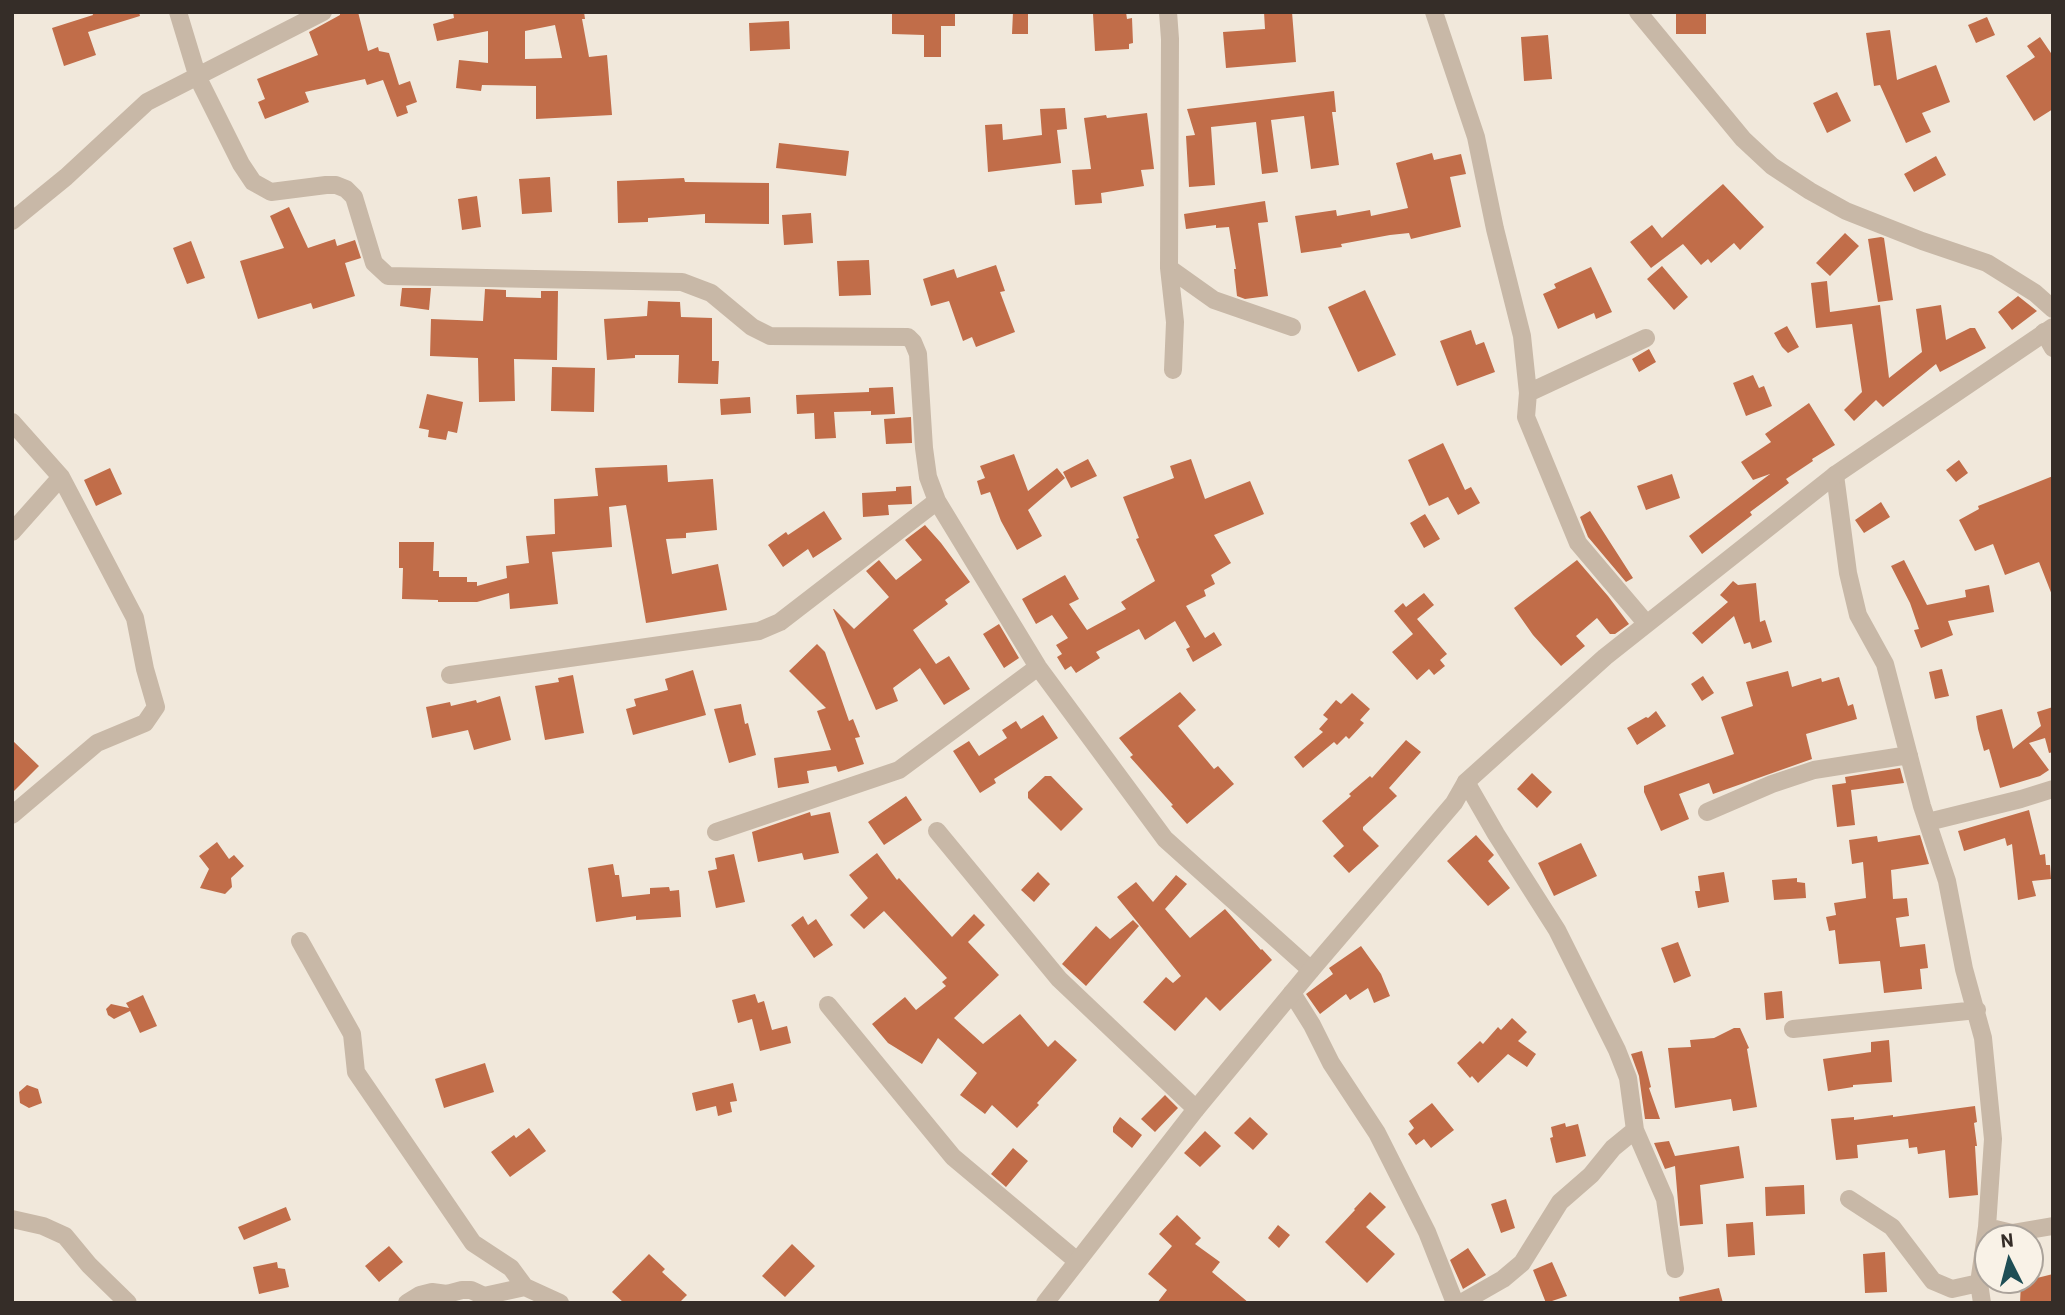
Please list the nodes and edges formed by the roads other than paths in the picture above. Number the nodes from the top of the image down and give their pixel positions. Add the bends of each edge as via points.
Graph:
1 (178, 12) edge
2 (323, 12) edge
3 (1168, 12) edge
4 (1434, 12) edge
5 (1637, 12) edge
6 (198, 78) junction
7 (12, 221) edge
8 (1169, 268) junction
9 (2053, 309) edge
10 (1292, 327) dead end
11 (2050, 336) edge
12 (1646, 338) dead end
13 (1173, 370) dead end
14 (1528, 393) junction
15 (12, 422) edge
16 (1835, 475) junction
17 (61, 477) junction
18 (937, 501) junction
19 (12, 532) edge
20 (1646, 623) junction
21 (1038, 667) junction
22 (450, 675) dead end
23 (1909, 755) junction
24 (1466, 782) junction
25 (2053, 789) edge
26 (1707, 812) dead end
27 (12, 815) edge
28 (1928, 822) junction
29 (937, 831) dead end
30 (716, 832) dead end
31 (300, 941) dead end
32 (1311, 970) junction
33 (1292, 993) junction
34 (828, 1005) dead end
35 (1977, 1010) junction
36 (1793, 1029) dead end
37 (1196, 1109) junction
38 (1634, 1130) junction
39 (1849, 1199) dead end
40 (12, 1219) edge
41 (1987, 1224) edge
42 (1077, 1261) junction
43 (1675, 1269) dead end
44 (1974, 1284) edge
45 (525, 1287) junction
46 (128, 1303) edge
47 (407, 1303) edge
48 (560, 1303) edge
49 (1045, 1303) edge
50 (1455, 1303) edge
51 (1461, 1303) edge

1 - 6 street
2 - 6 street
3 - 8 street
4 - 14 street via 1476,137 1522,336
5 - 9 street via 1742,139 1772,166 1846,211 1987,263
6 - 7 street via 147,102
6 - 18 street via 253,182 271,192 326,185 346,189 354,197 374,263 388,276 682,282 711,293 770,337 908,337 918,354 925,458
8 - 10 street via 1214,300
8 - 13 street via 1175,322
11 - 16 street
12 - 14 street
14 - 20 street via 1526,417 1578,543
15 - 17 street
16 - 20 street
16 - 23 street via 1858,615 1885,664
17 - 19 street
17 - 27 street via 135,618 156,706 145,723 97,743
18 - 21 street
18 - 22 street via 780,622 759,631
20 - 24 street
21 - 30 street via 899,769
21 - 32 street via 1166,839
23 - 26 street via 1814,769
23 - 28 street
24 - 32 street via 1454,803
24 - 38 street via 1557,930 1618,1050 1628,1078
25 - 28 street
28 - 35 street via 1947,881
29 - 37 street via 1059,979
31 - 45 street via 352,1034 356,1072 473,1243 511,1268
32 - 33 street
33 - 37 street
33 - 50 street via 1377,1133 1427,1232
34 - 42 street via 953,1157
35 - 36 street
35 - 41 street via 1993,1139
37 - 42 street
38 - 43 street via 1665,1199
38 - 51 street via 1560,1202 1522,1263
39 - 44 street via 1892,1227 1933,1281 1952,1289
40 - 46 street via 65,1236
42 - 49 street
45 - 47 street via 484,1296 471,1290 432,1292
45 - 48 street

